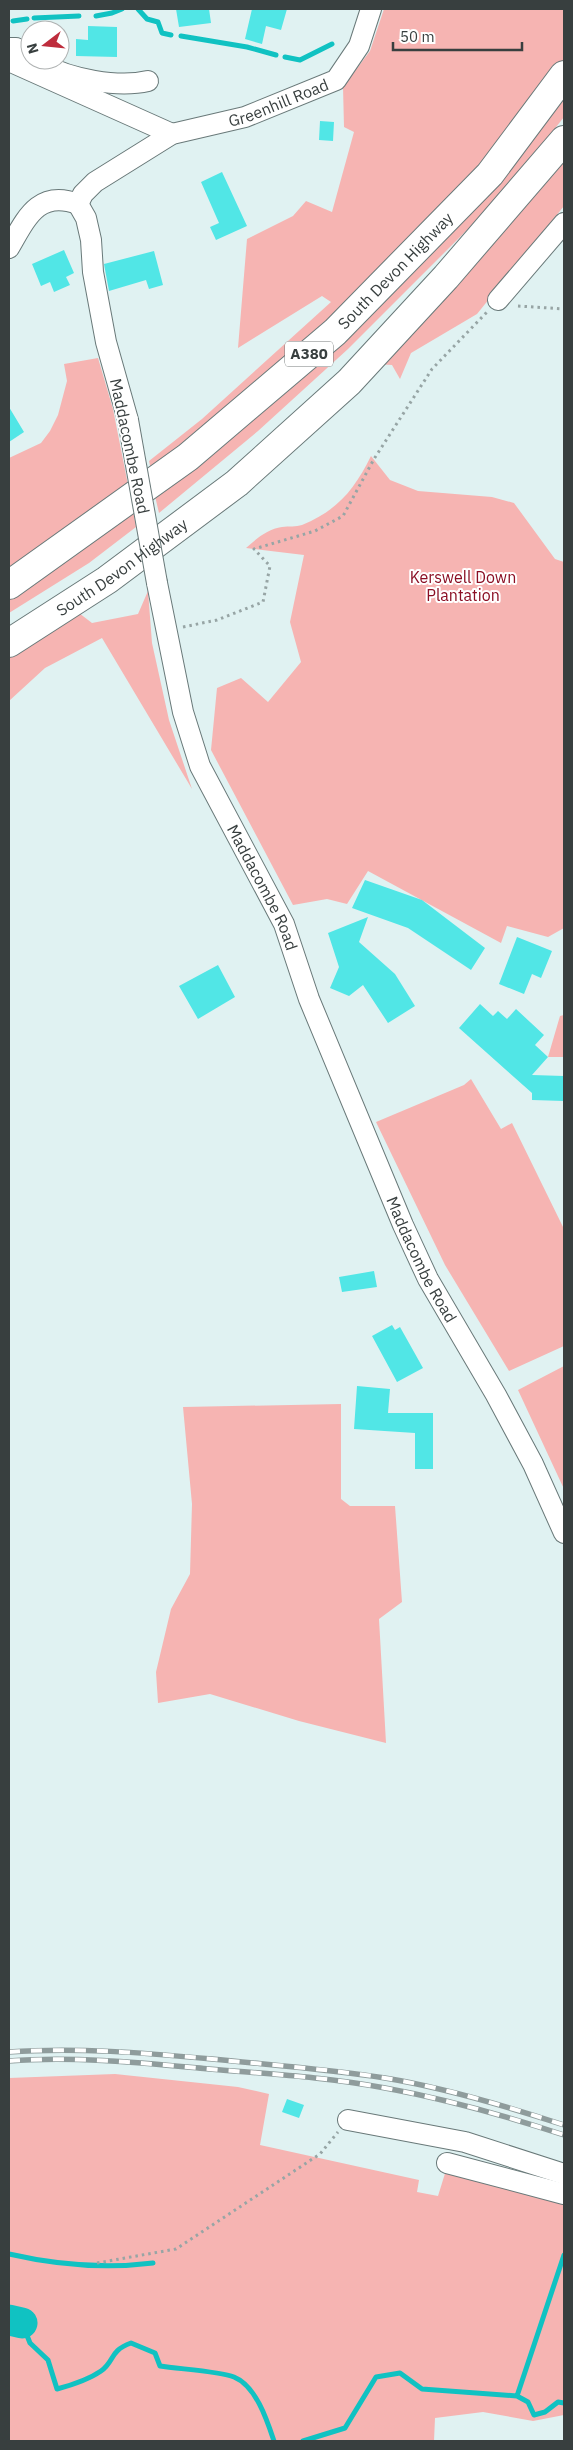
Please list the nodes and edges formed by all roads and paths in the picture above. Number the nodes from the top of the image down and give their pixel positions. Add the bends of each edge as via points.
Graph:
1 (371, 9) edge
2 (9, 61) edge
3 (56, 70) edge
4 (564, 76) edge
5 (148, 81) dead end
6 (172, 134) junction
7 (564, 140) edge
8 (78, 204) junction
9 (564, 223) edge
10 (9, 248) edge
11 (498, 300) junction
12 (564, 308) edge
13 (9, 585) edge
14 (167, 631) junction
15 (9, 643) edge
16 (564, 1534) edge
17 (348, 2120) joint
18 (447, 2163) dead end
19 (564, 2174) edge
20 (564, 2194) edge
21 (97, 2263) dead end

1 - 6 street, Greenhill Road via 359,46 336,80 245,117
2 - 6 street
3 - 5 street via 132,85
4 - 13 highway, South Devon Highway / A380 via 490,174 335,332 188,457
6 - 8 street, Greenhill Road via 95,182
7 - 15 highway, South Devon Highway / A380 via 452,270 349,382 237,482 107,580
8 - 10 street via 53,200 40,204 27,218
8 - 14 street, Maddacombe Road, bridge via 86,218 91,240 93,272 106,342 128,420
9 - 11 street
11 - 12 path via 529,308
11 - 14 path via 432,369 374,459 343,516 315,531 254,549 270,566 262,602 218,620
14 - 16 street, Maddacombe Road via 182,712 200,766 284,924 309,999 428,1279 534,1464
17 - 19 street via 466,2142
17 - 21 path via 320,2154 176,2249
18 - 20 street

